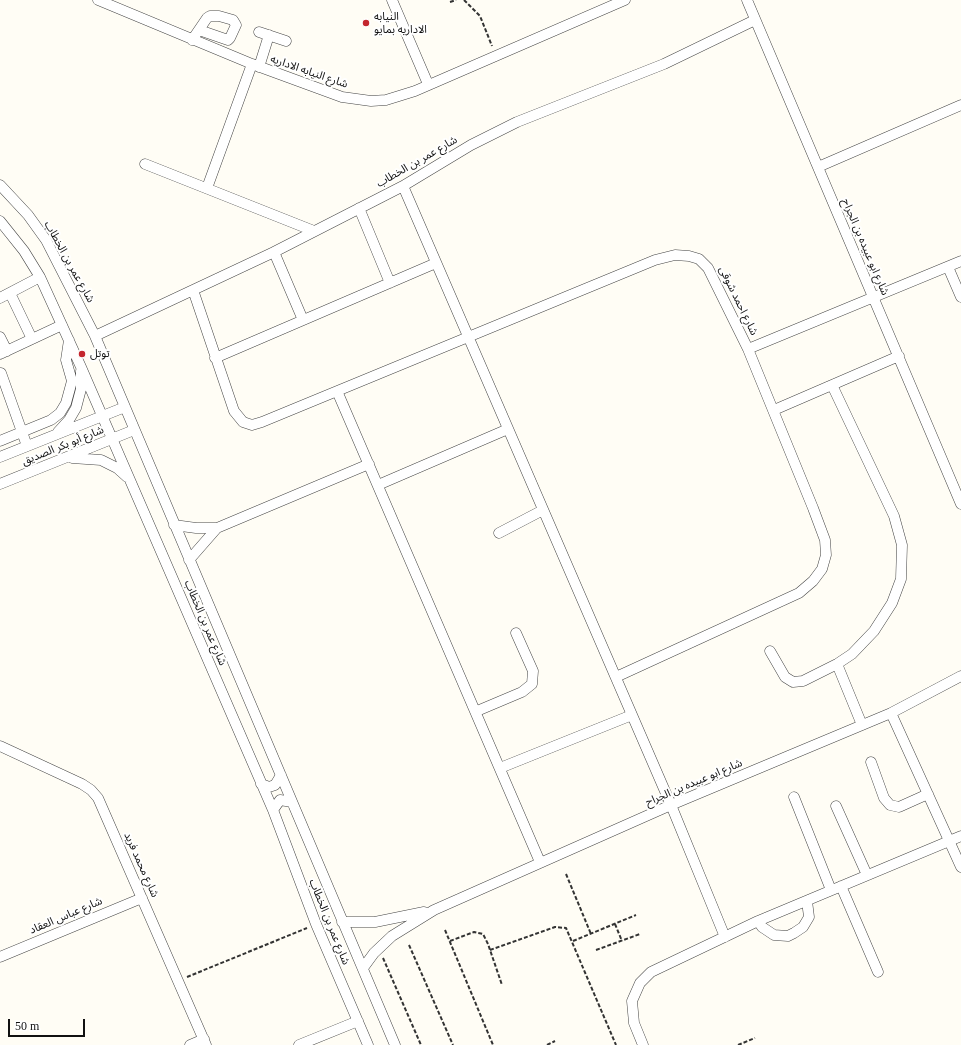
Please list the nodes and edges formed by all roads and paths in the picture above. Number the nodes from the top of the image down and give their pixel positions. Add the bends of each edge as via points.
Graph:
1 (98, 0) edge
2 (392, 0) edge
3 (456, 0) edge
4 (464, 0) edge
5 (625, 0) edge
6 (746, 0) edge
7 (450, 2) dead end
8 (755, 20) junction
9 (199, 30) dead end
10 (192, 40) junction
11 (286, 41) dead end
12 (495, 55) junction
13 (255, 66) junction
14 (428, 84) junction
15 (961, 105) edge
16 (145, 164) dead end
17 (818, 167) junction
18 (0, 186) edge
19 (403, 186) junction
20 (207, 188) junction
21 (359, 208) junction
22 (0, 221) edge
23 (314, 231) junction
24 (274, 252) junction
25 (961, 261) edge
26 (436, 263) junction
27 (948, 267) junction
28 (40, 277) junction
29 (390, 283) junction
30 (193, 290) junction
31 (10, 293) junction
32 (961, 296) edge
33 (0, 298) edge
34 (874, 298) junction
35 (303, 320) junction
36 (62, 325) junction
37 (95, 336) junction
38 (468, 336) junction
39 (0, 337) edge
40 (32, 340) junction
41 (69, 340) junction
42 (748, 349) junction
43 (3, 352) edge
44 (899, 356) junction
45 (215, 358) junction
46 (81, 367) junction
47 (1, 373) dead end
48 (832, 385) junction
49 (337, 391) junction
50 (124, 407) junction
51 (774, 410) junction
52 (103, 416) junction
53 (134, 430) junction
54 (508, 430) junction
55 (22, 431) junction
56 (55, 435) junction
57 (112, 439) junction
58 (0, 441) edge
59 (27, 446) junction
60 (0, 457) edge
61 (66, 458) junction
62 (369, 464) junction
63 (130, 480) junction
64 (0, 484) edge
65 (378, 485) junction
66 (961, 504) edge
67 (543, 510) junction
68 (174, 525) junction
69 (217, 528) junction
70 (499, 533) dead end
71 (190, 560) junction
72 (516, 633) dead end
73 (770, 651) dead end
74 (837, 664) junction
75 (961, 676) edge
76 (616, 677) junction
77 (477, 711) junction
78 (891, 713) junction
79 (632, 715) junction
80 (862, 725) junction
81 (0, 746) edge
82 (871, 762) dead end
83 (500, 768) junction
84 (281, 775) junction
85 (261, 784) junction
86 (928, 794) junction
87 (794, 797) dead end
88 (292, 802) junction
89 (671, 805) junction
90 (836, 806) dead end
91 (273, 810) junction
92 (961, 836) edge
93 (949, 841) junction
94 (540, 862) junction
95 (961, 867) edge
96 (566, 874) dead end
97 (867, 875) junction
98 (842, 886) junction
99 (831, 890) junction
100 (142, 898) junction
101 (807, 901) junction
102 (434, 910) junction
103 (636, 915) dead end
104 (758, 921) junction
105 (342, 922) junction
106 (316, 924) junction
107 (616, 924) junction
108 (445, 930) dead end
109 (591, 934) junction
110 (640, 934) dead end
111 (725, 937) junction
112 (450, 941) junction
113 (573, 941) junction
114 (622, 941) junction
115 (409, 945) dead end
116 (379, 948) junction
117 (490, 950) junction
118 (596, 950) dead end
119 (0, 957) edge
120 (363, 968) junction
121 (878, 972) dead end
122 (178, 980) junction
123 (502, 985) dead end
124 (358, 1021) junction
125 (755, 1038) dead end
126 (555, 1041) dead end
127 (205, 1042) edge
128 (190, 1045) edge
129 (299, 1045) edge
130 (368, 1045) edge
131 (395, 1045) edge
132 (421, 1045) edge
133 (454, 1045) edge
134 (493, 1045) edge
135 (547, 1045) edge
136 (616, 1045) edge
137 (642, 1045) edge
138 (738, 1045) edge

1 - 10 street, شارع النيابه الاداريه
2 - 14 street
3 - 7 path
4 - 12 path via 480,16
5 - 12 street, شارع النيابه الاداريه
6 - 8 street, شارع ابو عبيده بن الجراح
8 - 17 street, شارع ابو عبيده بن الجراح
8 - 19 street, شارع عمر بن الخطاب via 664,64 517,122 471,145
9 - 10 street
10 - 13 street, شارع النيابه الاداريه
11 - 13 street via 264,34
12 - 14 street, شارع النيابه الاداريه
13 - 14 street, شارع النيابه الاداريه via 356,100 386,100
13 - 20 street
15 - 17 street
16 - 20 street
17 - 34 street, شارع ابو عبيده بن الجراح
18 - 37 street, شارع عمر بن الخطاب via 28,215 46,240
19 - 21 street, شارع عمر بن الخطاب
19 - 26 street
20 - 23 street
21 - 23 street, شارع عمر بن الخطاب
21 - 29 street
22 - 28 street, شارع عمر بن الخطاب
23 - 24 street, شارع عمر بن الخطاب
24 - 30 street, شارع عمر بن الخطاب
24 - 35 street
25 - 27 street, شارع احمد شوقى
26 - 29 street
26 - 38 street
27 - 32 street
27 - 34 street, شارع احمد شوقى
28 - 31 street
28 - 36 street, شارع عمر بن الخطاب
29 - 35 street
30 - 37 street, شارع عمر بن الخطاب
30 - 45 street, شارع احمد شوقى
31 - 33 street
31 - 40 street
34 - 42 street, شارع احمد شوقى
34 - 44 street, شارع ابو عبيده بن الجراح
35 - 45 street
36 - 40 street
36 - 41 street, شارع عمر بن الخطاب
37 - 50 street, شارع عمر بن الخطاب
38 - 42 street, شارع احمد شوقى via 655,260 675,255 699,259 708,268
38 - 49 street, شارع احمد شوقى
38 - 54 street
39 - 43 street
40 - 43 street
41 - 46 street, شارع عمر بن الخطاب
41 - 55 street via 66,360 72,381 66,404 51,420
42 - 51 street
44 - 48 street
44 - 66 street, شارع ابو عبيده بن الجراح
45 - 49 street, شارع احمد شوقى via 236,415 247,424 257,424
46 - 52 street, شارع عمر بن الخطاب
46 - 56 street via 81,389 76,408
47 - 55 street
48 - 51 street
48 - 74 street via 894,516 899,529 902,555 901,578 892,603 865,643
49 - 62 street
50 - 52 street, شارع أبو بكر الصديق
50 - 53 street, شارع عمر بن الخطاب
51 - 76 street via 825,540 826,555 822,569 799,593
52 - 56 street, شارع أبو بكر الصديق
52 - 57 street, شارع عمر بن الخطاب
53 - 57 street, شارع أبو بكر الصديق
53 - 68 street, شارع عمر بن الخطاب
54 - 65 street
54 - 67 street
55 - 58 street
55 - 59 street
56 - 59 street, شارع أبو بكر الصديق
57 - 61 street, شارع أبو بكر الصديق
57 - 63 street, شارع عمر بن الخطاب
59 - 60 street, شارع أبو بكر الصديق
61 - 63 street via 101,460 117,468
61 - 64 street, شارع أبو بكر الصديق
62 - 65 street
62 - 69 street
63 - 85 street, شارع عمر بن الخطاب
65 - 77 street
67 - 70 street
67 - 76 street
68 - 69 street
68 - 71 street, شارع عمر بن الخطاب
69 - 71 street
71 - 84 street, شارع عمر بن الخطاب
72 - 77 street via 533,671 532,684 522,692
73 - 74 street via 785,677 793,682 803,681
74 - 80 street
75 - 78 street, شارع ابو عبيده بن الجراح
76 - 79 street
77 - 83 street
78 - 80 street, شارع ابو عبيده بن الجراح
78 - 86 street
79 - 83 street
79 - 89 street
80 - 89 street, شارع ابو عبيده بن الجراح
81 - 100 street, شارع محمد فريد via 91,790 98,798
82 - 86 street via 884,798 890,805 899,807
83 - 94 street
84 - 85 street via 275,785 269,787
84 - 88 street, شارع عمر بن الخطاب
85 - 91 street, شارع عمر بن الخطاب
86 - 93 street
87 - 99 street
88 - 91 street via 280,800
88 - 105 street, شارع عمر بن الخطاب
89 - 94 street, شارع ابو عبيده بن الجراح
89 - 111 street
90 - 97 street
91 - 106 street, شارع عمر بن الخطاب
92 - 93 street
93 - 95 street
93 - 97 street
94 - 102 street, شارع ابو عبيده بن الجراح
96 - 109 path
97 - 98 street
98 - 99 street
98 - 121 street
99 - 101 street
100 - 119 street, شارع عباس العقاد
100 - 122 street, شارع محمد فريد
101 - 104 street
101 - 104 street via 809,917 803,927 788,936 774,935
102 - 105 street, شارع ابو عبيده بن الجراح via 375,922
102 - 116 street, شارع ابو عبيده بن الجراح via 392,936
103 - 107 path
104 - 111 street
105 - 120 street, شارع عمر بن الخطاب
106 - 122 path
106 - 124 street, شارع عمر بن الخطاب
107 - 109 path
107 - 114 path
108 - 112 path
109 - 113 path
110 - 114 path
111 - 137 street via 651,972 640,983 632,1001 632,1013
112 - 117 path via 477,932 485,938
112 - 134 path
113 - 117 path via 566,928 555,927
113 - 136 path
114 - 118 path
115 - 133 path
116 - 120 street, شارع ابو عبيده بن الجراح
116 - 132 path
117 - 123 path
120 - 131 street, شارع عمر بن الخطاب
122 - 127 street, شارع محمد فريد
124 - 129 street
124 - 130 street, شارع عمر بن الخطاب
125 - 138 path
126 - 135 path
127 - 128 street

